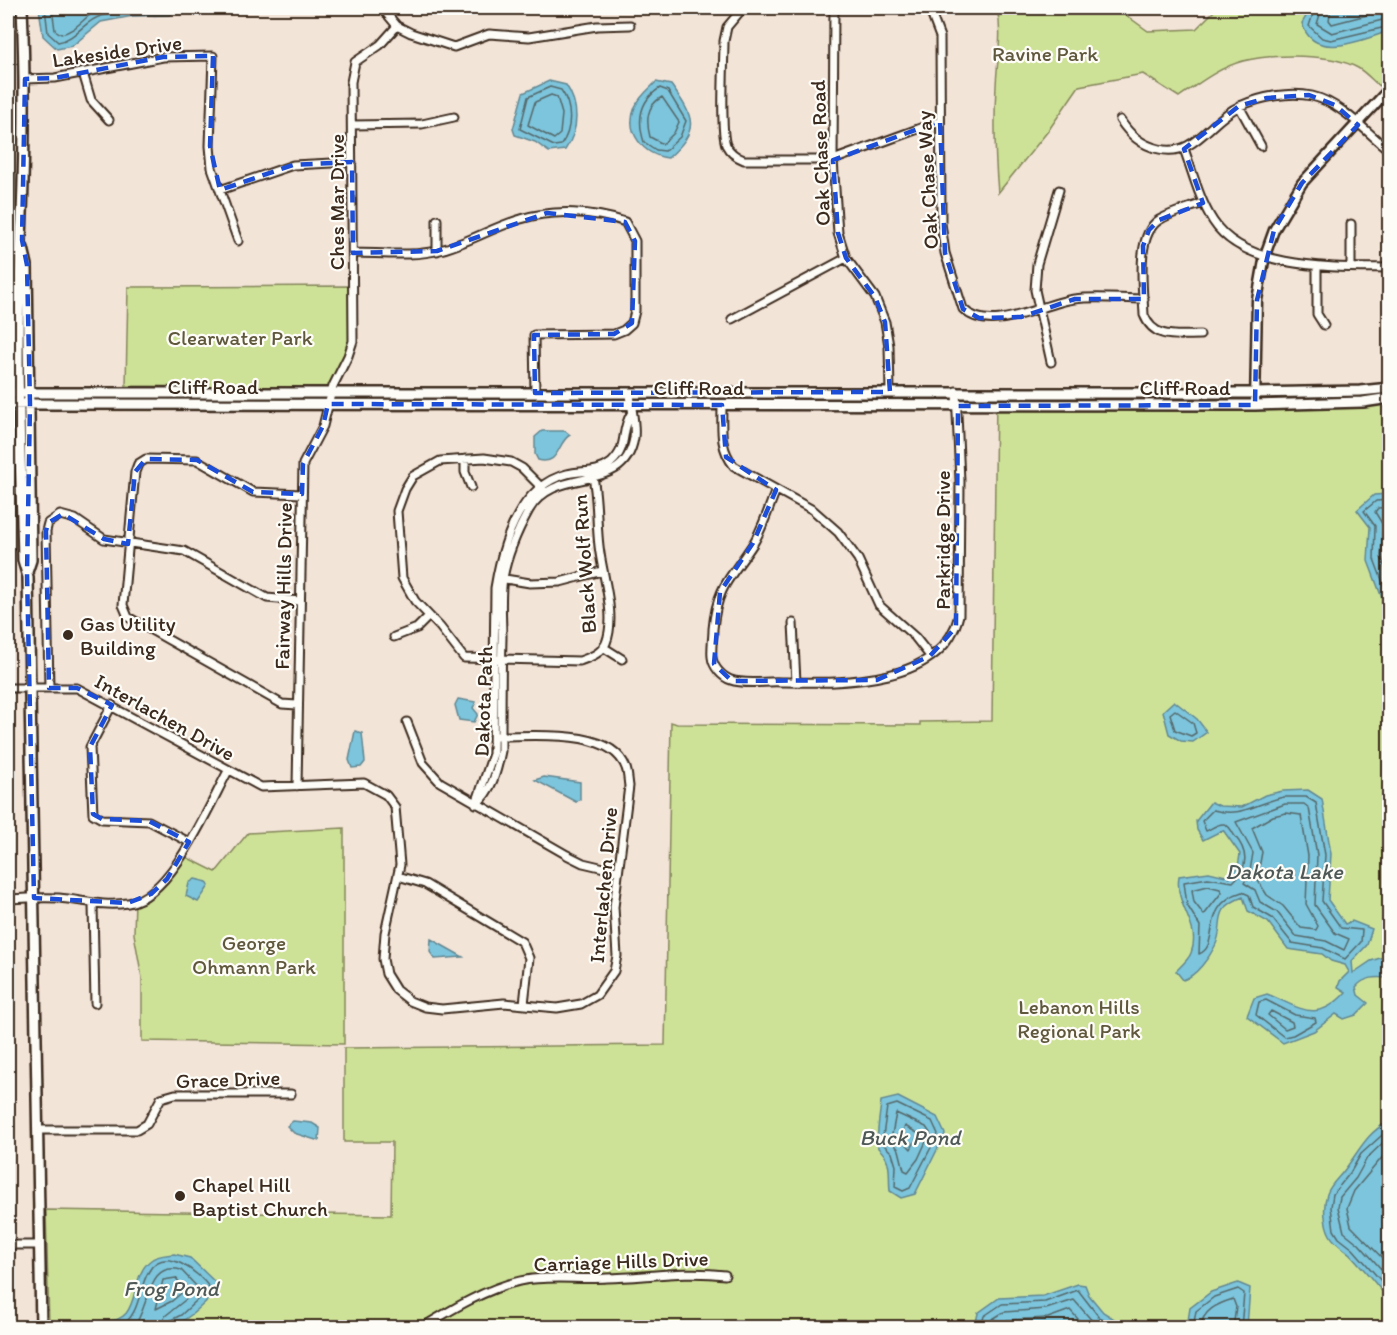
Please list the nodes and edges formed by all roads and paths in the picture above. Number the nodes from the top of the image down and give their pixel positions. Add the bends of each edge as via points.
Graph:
1 (22, 8) edge
2 (382, 8) edge
3 (743, 8) edge
4 (834, 8) edge
5 (929, 8) edge
6 (630, 25) dead end
7 (397, 26) junction
8 (83, 73) junction
9 (25, 79) junction
10 (1389, 88) edge
11 (1239, 106) junction
12 (454, 117) dead end
13 (109, 120) dead end
14 (1120, 120) dead end
15 (940, 121) junction
16 (352, 125) junction
17 (1358, 125) junction
18 (1261, 146) dead end
19 (1184, 149) junction
20 (1389, 151) edge
21 (833, 160) junction
22 (352, 162) junction
23 (220, 190) junction
24 (1059, 190) dead end
25 (1203, 203) junction
26 (437, 220) dead end
27 (1351, 224) dead end
28 (238, 241) dead end
29 (437, 251) junction
30 (353, 253) junction
31 (1265, 255) junction
32 (846, 258) junction
33 (1351, 267) junction
34 (1317, 268) junction
35 (1389, 268) edge
36 (1144, 299) junction
37 (1039, 310) junction
38 (732, 320) dead end
39 (1324, 325) dead end
40 (1200, 335) dead end
41 (1051, 362) dead end
42 (1389, 388) edge
43 (956, 391) junction
44 (890, 392) junction
45 (8, 393) edge
46 (24, 393) junction
47 (332, 393) junction
48 (535, 393) junction
49 (630, 393) junction
50 (1255, 393) junction
51 (1389, 398) edge
52 (8, 404) edge
53 (25, 404) junction
54 (328, 404) junction
55 (722, 405) junction
56 (1256, 405) junction
57 (957, 406) junction
58 (631, 410) junction
59 (465, 459) junction
60 (593, 476) junction
61 (471, 487) dead end
62 (543, 489) junction
63 (776, 490) junction
64 (302, 494) junction
65 (128, 544) junction
66 (602, 571) junction
67 (500, 578) junction
68 (300, 601) junction
69 (428, 617) junction
70 (793, 623) dead end
71 (394, 637) dead end
72 (603, 647) junction
73 (930, 656) junction
74 (498, 659) junction
75 (622, 659) dead end
76 (796, 682) junction
77 (8, 688) edge
78 (30, 688) junction
79 (49, 688) junction
80 (112, 705) junction
81 (297, 705) junction
82 (407, 722) dead end
83 (497, 736) junction
84 (228, 771) junction
85 (297, 786) junction
86 (476, 804) junction
87 (189, 842) junction
88 (617, 870) junction
89 (398, 876) junction
90 (8, 898) edge
91 (34, 898) junction
92 (93, 905) junction
93 (95, 1003) dead end
94 (524, 1004) junction
95 (291, 1094) dead end
96 (38, 1130) junction
97 (8, 1245) edge
98 (40, 1245) junction
99 (725, 1275) dead end
100 (41, 1328) edge
101 (421, 1328) edge

1 - 9 main road
2 - 7 street
3 - 21 street via 727,27 724,41 724,136 730,152 744,160
4 - 21 street, Oak Chase Road
5 - 15 street, Oak Chase Way via 940,37
6 - 7 street via 529,37 489,34 454,47
7 - 16 street, Ches Mar Drive via 380,45 355,62 351,82
8 - 9 street, Lakeside Drive
8 - 13 street via 92,100
8 - 23 street, Lakeside Drive via 163,57 213,56 210,146
9 - 46 main road
10 - 17 street
11 - 17 street via 1267,98 1309,95 1335,105
11 - 18 street
11 - 19 street
12 - 16 street via 422,124
14 - 19 street via 1129,134 1148,147
15 - 21 street
15 - 37 street, Oak Chase Way via 945,253 963,309 980,318 1021,317
16 - 22 street, Ches Mar Drive
17 - 20 street
17 - 31 street via 1302,183 1281,215
19 - 25 street
21 - 32 street, Oak Chase Road via 838,233
22 - 23 street via 293,165
22 - 30 street, Ches Mar Drive
23 - 28 street
24 - 37 street via 1037,264 1035,290
25 - 31 street via 1227,237 1243,248
25 - 36 street via 1159,220 1149,230 1143,246
26 - 29 street
27 - 33 street
29 - 30 street
29 - 48 street via 520,219 547,213 625,222 635,241 632,323 614,334 534,334
30 - 47 street, Ches Mar Drive via 353,340
31 - 34 street
31 - 50 street via 1257,300
32 - 38 street
32 - 44 street, Oak Chase Road via 875,297 885,322 890,346
33 - 34 street
33 - 35 street
34 - 39 street via 1317,314
36 - 37 street, Oak Chase Way via 1076,299
36 - 40 street via 1144,315 1156,332 1168,336
37 - 41 street
42 - 50 main road, Cliff Road
43 - 44 main road, Cliff Road
43 - 50 main road, Cliff Road
43 - 57 street, Parkridge Drive
44 - 49 main road, Cliff Road
45 - 46 main road, Cliff Road
46 - 47 main road, Cliff Road
46 - 53 main road
47 - 48 main road, Cliff Road
47 - 54 street, Fairway Hills Drive
48 - 49 main road, Cliff Road
49 - 58 street, Dakota Path
50 - 56 street
51 - 56 main road, Cliff Road
52 - 53 main road, Cliff Road
53 - 54 main road, Cliff Road
53 - 78 main road via 23,560 27,573
54 - 58 main road, Cliff Road
54 - 64 street, Fairway Hills Drive via 323,426 303,464
55 - 57 main road, Cliff Road
55 - 58 main road, Cliff Road
55 - 63 street via 722,446 726,457 734,466
56 - 57 main road, Cliff Road
57 - 73 street, Parkridge Drive via 959,615 946,643
58 - 60 street, Dakota Path via 618,456
59 - 61 street
59 - 62 street, Black Wolf Run via 511,462
59 - 69 street, Black Wolf Run via 440,461 419,472 405,489 397,511 402,578
60 - 62 street, Dakota Path via 569,473
60 - 66 street, Black Wolf Run
62 - 67 street, Dakota Path via 530,496 520,511 500,562
63 - 73 street via 813,510 838,532 858,559 879,605
63 - 76 street, Parkridge Drive via 753,543 720,592 711,655 718,671 732,681
64 - 65 street via 253,492 197,460 146,459 135,472
64 - 68 street, Fairway Hills Drive
65 - 68 street via 184,551 267,598
65 - 79 street via 104,539 65,514 48,523
65 - 81 street via 123,605 128,617 282,704
66 - 67 street via 560,582
66 - 72 street, Black Wolf Run via 608,619
67 - 74 street, Dakota Path
68 - 81 street, Fairway Hills Drive
69 - 71 street via 417,628
69 - 74 street, Black Wolf Run via 464,658
70 - 76 street
72 - 74 street, Black Wolf Run via 594,656 580,661
72 - 75 street
73 - 76 street, Parkridge Drive via 877,680
74 - 83 street, Dakota Path
77 - 78 street, Interlachen Drive
78 - 79 street, Interlachen Drive
78 - 91 main road
79 - 80 street, Interlachen Drive via 77,688
80 - 84 street, Interlachen Drive
80 - 87 street via 90,747 93,814 102,819 149,821
81 - 85 street, Fairway Hills Drive
82 - 86 street via 423,763 450,790
83 - 86 street, Dakota Path
83 - 88 street, Interlachen Drive via 586,738 605,745 619,758 626,767 629,786
84 - 85 street, Interlachen Drive via 261,787
84 - 87 street
85 - 89 street, Interlachen Drive via 364,783 386,795 395,807 398,826
86 - 88 street via 583,863
87 - 92 street via 167,879 151,894 128,903
88 - 94 street, Interlachen Drive via 617,956 606,984 597,995 570,1007
89 - 94 street via 425,884 522,942 529,958
89 - 94 street, Interlachen Drive via 382,952 386,974 396,990 410,1001 442,1009
90 - 91 street
91 - 92 street via 60,898
91 - 96 main road
92 - 93 street
95 - 96 street, Grace Drive via 175,1094 161,1098 147,1124 137,1130
96 - 98 main road
97 - 98 street
98 - 100 main road
99 - 101 street, Carriage Hills Drive via 679,1272 518,1281 461,1305

